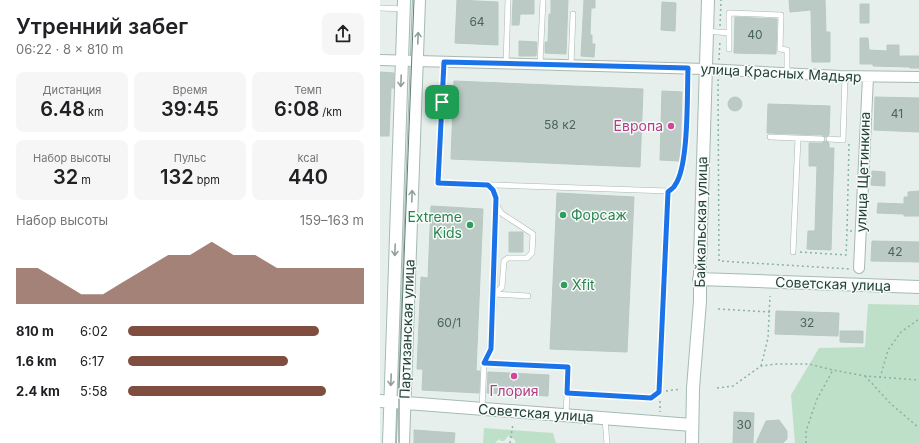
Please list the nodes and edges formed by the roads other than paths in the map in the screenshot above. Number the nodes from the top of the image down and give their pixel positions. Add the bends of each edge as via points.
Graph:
1 (419, 0) edge
2 (508, 0) edge
3 (543, 0) edge
4 (708, 0) edge
5 (404, 4) edge
6 (380, 8) edge
7 (573, 14) dead end
8 (706, 32) junction
9 (729, 33) junction
10 (729, 49) dead end
11 (380, 60) edge
12 (402, 61) junction
13 (417, 61) junction
14 (444, 62) junction
15 (506, 64) junction
16 (540, 64) junction
17 (571, 65) junction
18 (688, 68) junction
19 (705, 69) junction
20 (787, 73) junction
21 (845, 76) junction
22 (868, 77) junction
23 (919, 77) edge
24 (770, 137) dead end
25 (798, 138) junction
26 (822, 139) dead end
27 (829, 139) dead end
28 (685, 151) road end
29 (488, 185) junction
30 (495, 203) junction
31 (793, 252) road end
32 (859, 268) dead end
33 (700, 279) junction
34 (919, 286) edge
35 (494, 294) junction
36 (528, 296) dead end
37 (484, 363) junction
38 (567, 393) junction
39 (385, 402) edge
40 (405, 403) junction
41 (482, 409) junction
42 (566, 416) junction
43 (605, 419) junction
44 (692, 425) junction
45 (389, 443) edge
46 (403, 443) edge
47 (607, 443) edge
48 (692, 443) edge

13 -> 1 main road, Партизанская улица
2 - 15 lane
3 - 16 lane
4 - 8 main road, Байкальская улица
5 - 6 lane
5 - 12 main road, Партизанская улица
7 - 17 lane
8 - 9 lane
8 - 19 main road, Байкальская улица
9 - 10 lane
9 - 20 lane via 729,13 781,15 780,49 787,50
11 - 12 street, улица Красных Мадьяр
12 - 13 street, улица Красных Мадьяр
12 -> 39 main road, Партизанская улица
13 - 14 street, улица Красных Мадьяр
40 -> 13 main road, Партизанская улица
14 - 15 street, улица Красных Мадьяр
14 - 29 lane via 438,183
15 - 16 street, улица Красных Мадьяр
16 - 17 street, улица Красных Мадьяр
17 - 18 street, улица Красных Мадьяр
18 - 19 street, улица Красных Мадьяр
18 - 28 lane
19 - 20 street, улица Красных Мадьяр
19 - 33 main road, Байкальская улица
20 - 21 street, улица Красных Мадьяр
21 - 22 street, улица Красных Мадьяр
21 - 27 lane via 843,140
22 - 23 street, улица Красных Мадьяр
22 - 32 street, улица Щетинкина
24 - 25 lane
25 - 26 lane
25 - 31 lane
29 - 30 lane via 493,190
29 - 38 lane via 668,192 659,392 651,398
30 - 35 lane
30 - 35 lane via 501,213 533,234 532,253 528,258 508,258 504,261 502,287
33 - 34 main road, Советская улица
33 - 44 main road, Байкальская улица
35 - 36 lane
35 - 37 lane via 491,349
37 - 38 lane via 568,367
37 - 41 lane
38 - 42 lane
39 - 40 main road, Советская улица
39 - 45 main road, Партизанская улица
40 - 41 main road, Советская улица
40 - 46 main road, Партизанская улица
41 - 42 main road, Советская улица
42 - 43 main road, Советская улица
43 - 44 main road, Советская улица
43 - 47 lane
44 - 48 main road, Байкальская улица

